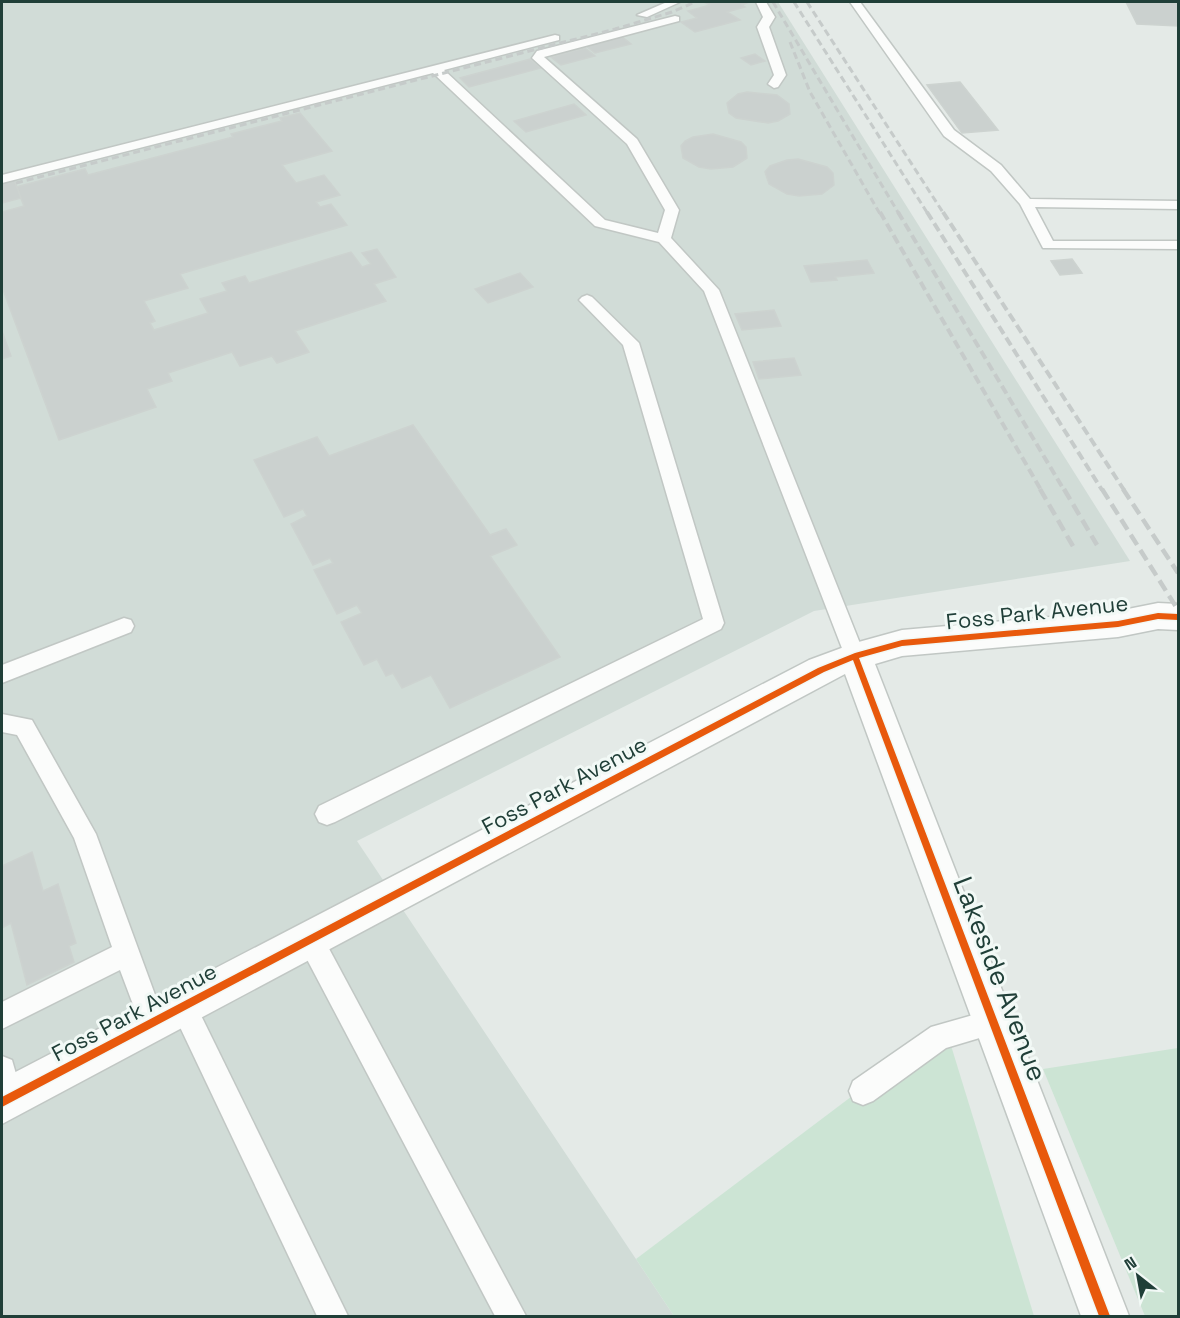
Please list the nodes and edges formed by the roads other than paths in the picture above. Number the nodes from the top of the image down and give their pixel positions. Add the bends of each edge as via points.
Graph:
1 (761, 2) edge
2 (855, 2) edge
3 (673, 6) edge
4 (435, 69) junction
5 (774, 84) dead end
6 (2, 178) edge
7 (1026, 202) junction
8 (1179, 205) edge
9 (664, 239) junction
10 (1179, 245) edge
11 (587, 300) dead end
12 (1179, 617) edge
13 (1118, 624) junction
14 (124, 626) dead end
15 (1179, 636) edge
16 (855, 656) junction
17 (2, 674) edge
18 (2, 723) edge
19 (327, 814) dead end
20 (310, 939) junction
21 (127, 953) junction
22 (167, 1014) junction
23 (2, 1016) edge
24 (994, 1022) junction
25 (4, 1090) edge
26 (863, 1091) dead end
27 (333, 1317) edge
28 (511, 1317) edge
29 (1105, 1317) edge

1 - 5 lane via 769,17 763,27 780,75
2 - 7 lane via 949,133 996,168
3 - 4 lane
3 - 9 lane via 541,52 538,57 632,142 672,210
4 - 6 lane
4 - 9 lane via 600,223
7 - 8 lane
7 - 10 lane via 1048,244
9 - 16 lane via 711,290
11 - 19 lane via 631,343 714,623
12 - 13 street, Foss Park Avenue via 1158,616
13 - 15 street, Foss Park Avenue
13 - 16 street, Foss Park Avenue via 902,643
14 - 17 lane
16 - 20 street, Foss Park Avenue via 821,670
16 - 24 street, Lakeside Avenue
18 - 21 lane via 24,726 42,754 84,834
20 - 22 street, Foss Park Avenue
20 - 28 lane
21 - 22 lane
21 - 23 lane
22 - 25 street, Foss Park Avenue
22 - 27 lane
24 - 26 lane via 940,1036
24 - 29 street, Lakeside Avenue

